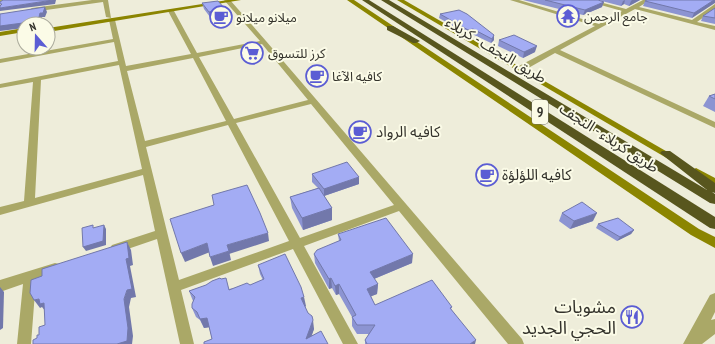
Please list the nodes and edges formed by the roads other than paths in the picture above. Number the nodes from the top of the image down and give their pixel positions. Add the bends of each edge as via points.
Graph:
1 (104, 0) edge
2 (231, 0) edge
3 (350, 0) edge
4 (365, 0) edge
5 (384, 0) edge
6 (400, 0) edge
7 (513, 0) edge
8 (586, 0) edge
9 (647, 0) edge
10 (214, 2) edge
11 (715, 6) edge
12 (634, 7) junction
13 (171, 11) junction
14 (628, 11) junction
15 (24, 12) edge
16 (110, 18) junction
17 (693, 22) junction
18 (56, 25) edge
19 (601, 26) junction
20 (56, 28) edge
21 (390, 28) junction
22 (715, 28) edge
23 (16, 31) edge
24 (0, 34) edge
25 (16, 35) edge
26 (0, 38) edge
27 (117, 40) junction
28 (264, 42) junction
29 (556, 50) junction
30 (196, 55) junction
31 (0, 61) edge
32 (123, 66) junction
33 (520, 69) junction
34 (478, 73) junction
35 (38, 78) junction
36 (0, 86) edge
37 (314, 101) junction
38 (231, 122) junction
39 (715, 125) edge
40 (141, 146) junction
41 (666, 154) junction
42 (147, 171) junction
43 (715, 182) edge
44 (715, 189) edge
45 (715, 200) edge
46 (29, 203) junction
47 (402, 206) junction
48 (0, 211) edge
49 (715, 224) edge
50 (162, 233) junction
51 (715, 243) edge
52 (296, 244) junction
53 (103, 252) edge
54 (66, 264) edge
55 (30, 276) junction
56 (0, 286) edge
57 (174, 288) junction
58 (715, 299) edge
59 (715, 325) edge
60 (24, 344) edge
61 (187, 344) edge
62 (351, 344) edge
63 (517, 344) edge
64 (690, 344) edge

1 - 15 street
1 - 16 street
2 - 10 main road
2 - 28 street
3 - 21 main road
4 - 34 highway, طريق کربلاء - النجف / 9
5 - 45 highway, طريق النجف - کربلاء / 9
6 - 33 main road
7 - 19 street
8 - 14 street
9 - 12 street
10 - 13 main road
10 - 16 main road
11 - 17 street
12 - 14 street
12 - 17 street
13 - 16 main road
13 - 30 street
14 - 19 street
16 - 18 main road
16 - 20 main road
16 - 27 street
17 - 22 street
19 - 29 street
21 - 34 highway
21 - 51 main road
23 - 24 main road
25 - 26 main road
27 - 31 street
27 - 32 street
28 - 30 street
28 - 37 street
29 - 33 street
29 - 39 street
30 - 32 street
30 - 38 street
32 - 35 street
32 - 40 street
33 - 41 main road
34 - 49 highway, طريق کربلاء - النجف / 9
35 - 36 street
35 - 46 street
37 - 38 street
37 - 47 street
38 - 40 street
38 - 52 street
40 - 42 street
41 - 43 main road
41 - 44 highway
42 - 46 street
42 - 50 street
46 - 48 street
47 - 52 street
47 - 63 street
50 - 53 street
50 - 57 street
52 - 57 street
52 - 62 street
54 - 55 street
55 - 56 street
55 - 60 street
57 - 61 street
58 - 64 street
59 - 64 street

